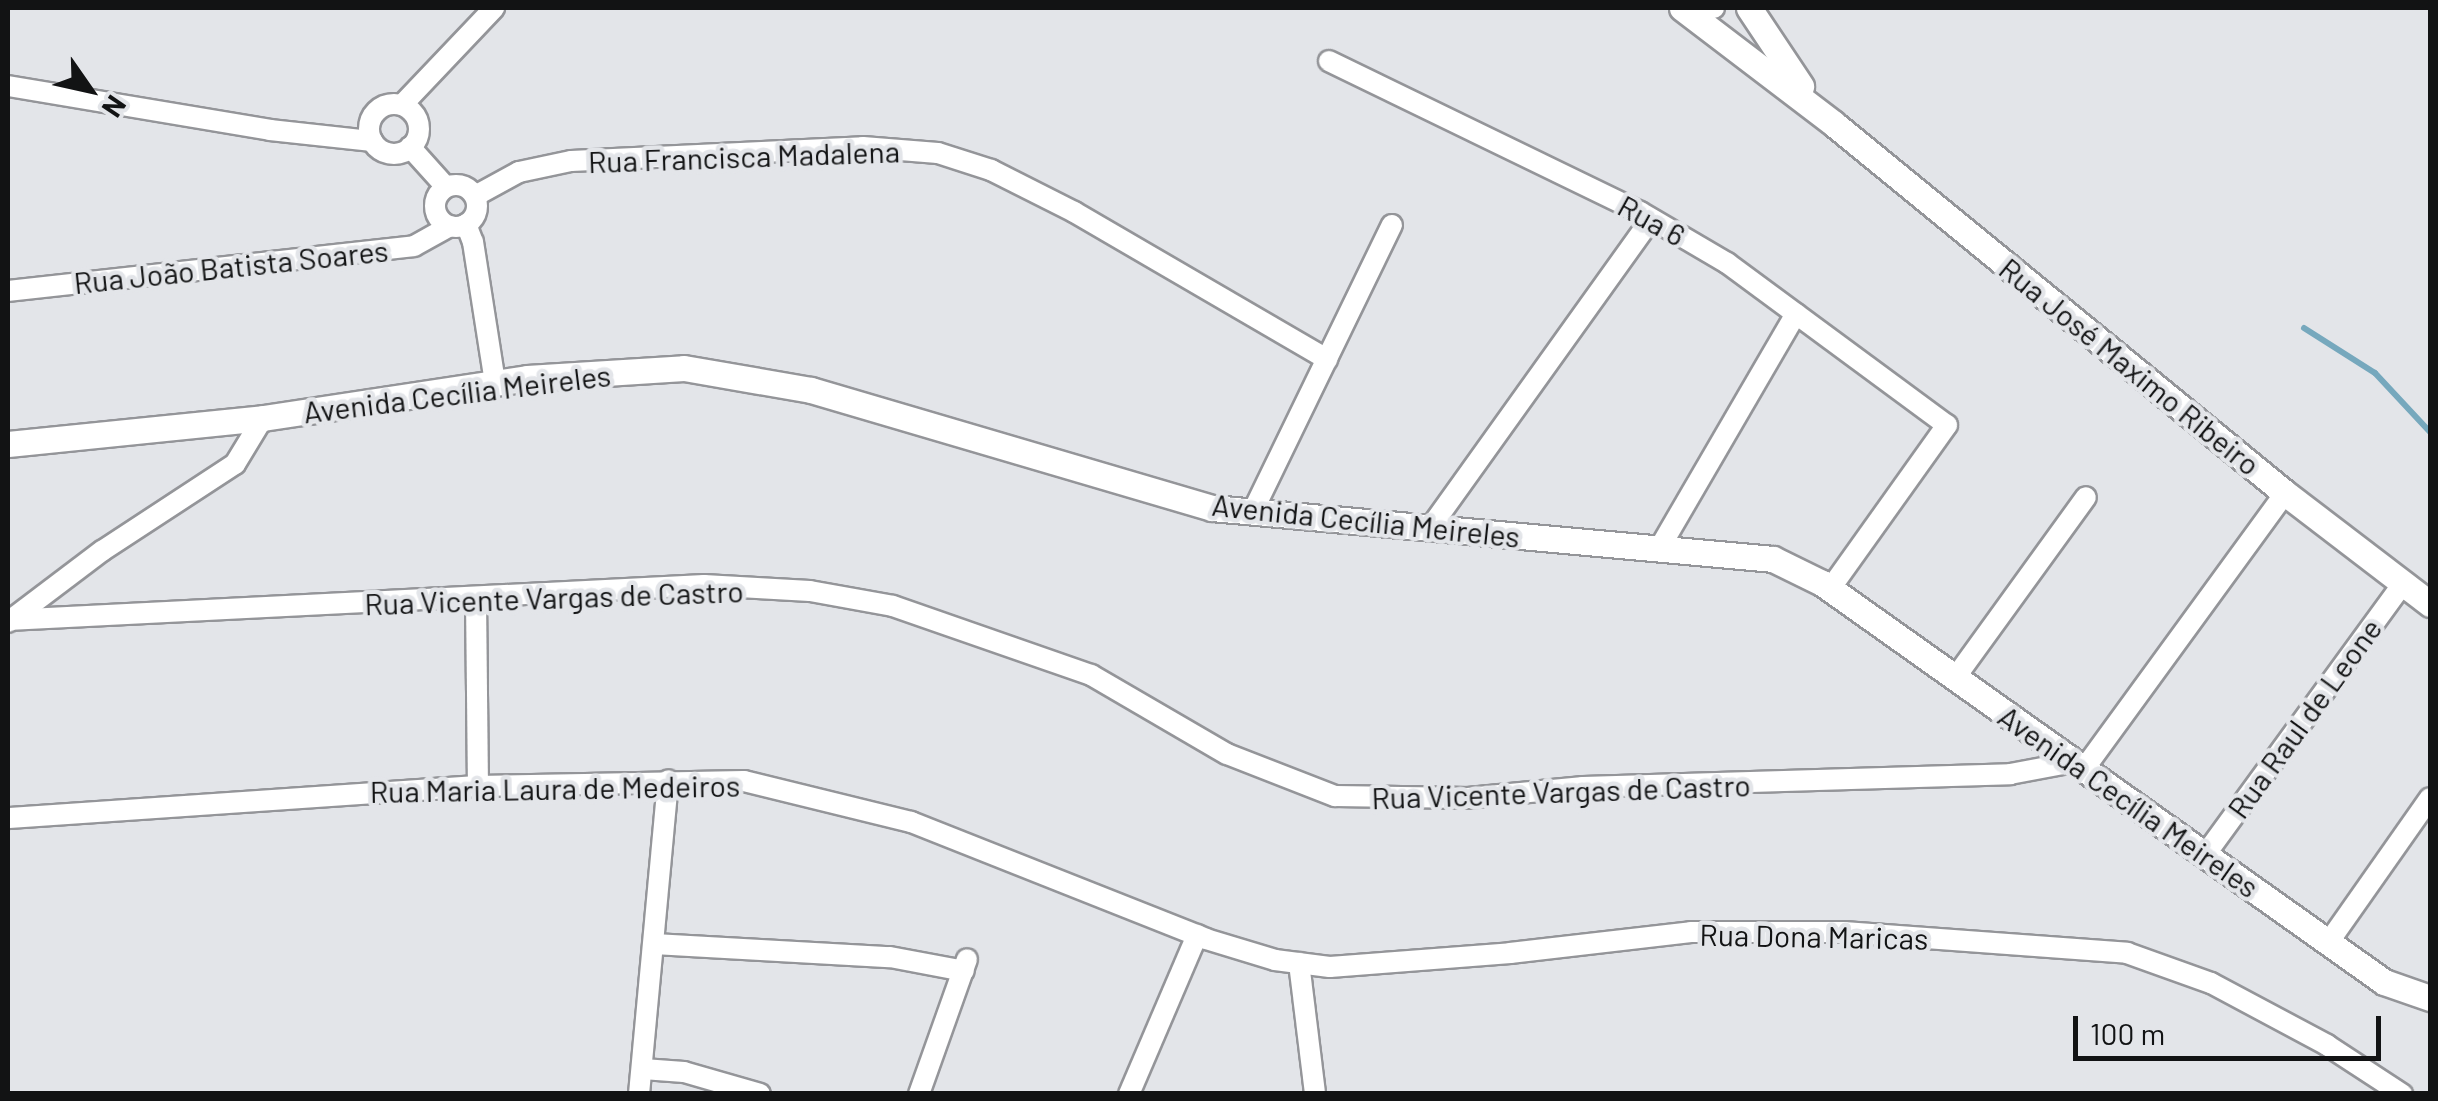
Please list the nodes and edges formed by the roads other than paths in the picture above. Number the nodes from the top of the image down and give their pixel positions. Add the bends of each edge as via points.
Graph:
1 (494, 8) edge
2 (1682, 8) edge
3 (1691, 8) edge
4 (1714, 8) edge
5 (1748, 8) edge
6 (1329, 61) dead end
7 (8, 86) edge
8 (402, 105) junction
9 (1834, 124) junction
10 (372, 142) junction
11 (410, 147) junction
12 (446, 187) junction
13 (475, 196) junction
14 (1652, 219) junction
15 (458, 225) junction
16 (1392, 225) dead end
17 (8, 291) edge
18 (1796, 314) junction
19 (1328, 358) junction
20 (495, 383) junction
21 (263, 418) junction
22 (8, 444) edge
23 (2285, 494) junction
24 (2086, 497) dead end
25 (1254, 512) junction
26 (1430, 528) junction
27 (1659, 549) junction
28 (2404, 582) junction
29 (1830, 589) junction
30 (476, 598) junction
31 (2430, 604) edge
32 (8, 621) edge
33 (1956, 678) junction
34 (2079, 766) junction
35 (668, 780) junction
36 (478, 786) junction
37 (2430, 798) edge
38 (8, 818) edge
39 (2204, 855) junction
40 (1197, 935) junction
41 (2328, 943) junction
42 (654, 944) junction
43 (1300, 963) junction
44 (2430, 998) edge
45 (643, 1069) junction
46 (638, 1094) edge
47 (760, 1094) edge
48 (920, 1094) edge
49 (1129, 1094) edge
50 (1315, 1094) edge
51 (2402, 1094) edge

1 - 8 street
2 - 9 street, Rua José Maximo Ribeiro
3 - 4 street
5 - 9 street, Rua José Maximo Ribeiro via 1791,76
6 - 14 street, Rua 6
7 - 10 street
8 - 10 street via 378,110 369,125
8 - 11 street via 418,124
9 - 23 street, Rua José Maximo Ribeiro
10 - 11 street via 385,152
11 - 12 street
12 - 13 street via 462,186
12 - 15 street via 435,207
13 - 15 street via 476,212
13 - 19 street, Rua Francisca Madalena via 518,172 571,161 845,148 938,153 992,170 1074,212
14 - 18 street, Rua 6
14 - 26 street
15 - 17 street, Rua João Batista Soares via 414,246
15 - 20 street via 474,242
16 - 19 street
18 - 27 street
18 - 29 street, Rua 6 via 1947,425
19 - 25 street
20 - 21 street, Avenida Cecília Meireles
20 - 25 street, Avenida Cecília Meireles via 684,368 811,390 1212,508
21 - 22 street, Avenida Cecília Meireles
21 - 32 street via 235,464
23 - 28 street, Rua José Maximo Ribeiro
23 - 34 street
24 - 33 street
25 - 26 street, Avenida Cecília Meireles
26 - 27 street, Avenida Cecília Meireles
27 - 29 street, Avenida Cecília Meireles via 1773,559
28 - 31 street, Rua José Maximo Ribeiro
28 - 39 street, Rua Raul de Leone
29 - 33 street, Avenida Cecília Meireles
30 - 32 street, Rua Vicente Vargas de Castro
30 - 34 street, Rua Vicente Vargas de Castro via 704,585 810,591 892,606 1092,675 1228,754 1335,796 1468,798
30 - 36 street
33 - 34 street, Avenida Cecília Meireles
34 - 39 street, Avenida Cecília Meireles
35 - 36 street, Rua Maria Laura de Medeiros
35 - 40 street, Rua Maria Laura de Medeiros via 744,781 911,822
35 - 42 street
36 - 38 street, Rua Maria Laura de Medeiros
37 - 41 street
39 - 41 street, Avenida Cecília Meireles
40 - 43 street, Rua Dona Maricas
40 - 49 street
41 - 44 street, Avenida Cecília Meireles via 2384,982
42 - 45 street
42 - 48 street via 966,965
43 - 50 street
43 - 51 street, Rua Dona Maricas via 1330,967 1510,954 1691,932 1844,932 2077,946 2127,952 2210,983
45 - 46 street
45 - 47 street via 684,1072

